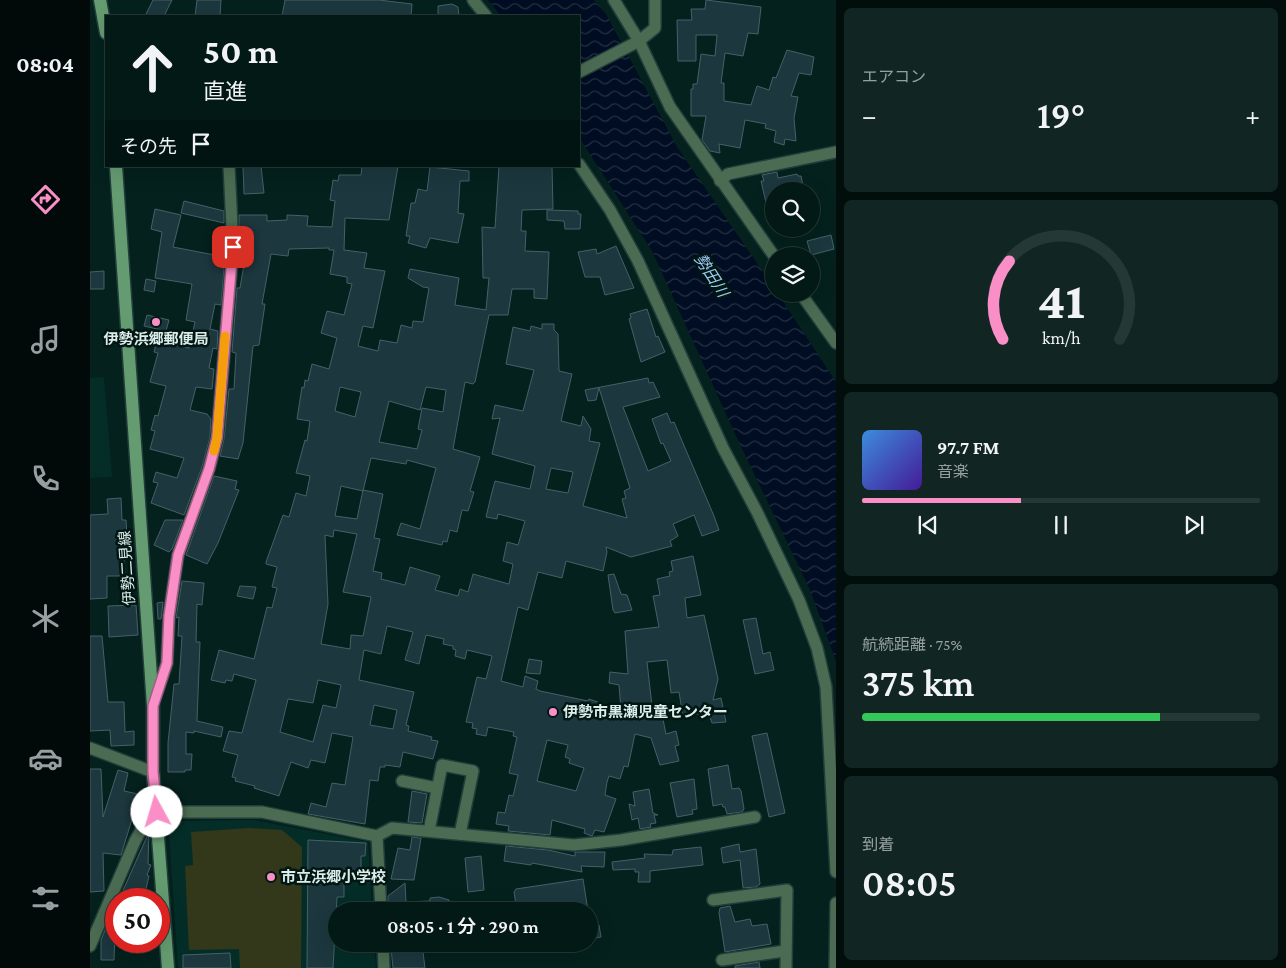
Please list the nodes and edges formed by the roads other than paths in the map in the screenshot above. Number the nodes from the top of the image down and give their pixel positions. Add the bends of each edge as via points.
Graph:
1 (100, 0) edge
2 (472, 0) edge
3 (614, 0) edge
4 (655, 0) edge
5 (485, 15) edge
6 (105, 28) edge
7 (638, 42) junction
8 (580, 71) edge
9 (836, 152) edge
10 (580, 165) edge
11 (116, 167) edge
12 (229, 167) edge
13 (720, 181) junction
14 (768, 247) edge
15 (807, 302) edge
16 (836, 343) edge
17 (153, 706) junction
18 (90, 748) edge
19 (153, 772) junction
20 (402, 781) dead end
21 (437, 788) junction
22 (157, 812) junction
23 (755, 817) dead end
24 (429, 831) junction
25 (460, 834) junction
26 (377, 836) junction
27 (836, 872) edge
28 (713, 900) dead end
29 (381, 902) edge
30 (836, 903) edge
31 (90, 946) edge
32 (785, 951) junction
33 (383, 952) edge
34 (722, 960) dead end
35 (168, 968) edge
36 (384, 968) edge
37 (786, 968) edge
38 (835, 968) edge

1 - 6 main road
2 - 5 street
3 - 7 street
4 - 7 street via 655,28
7 - 8 street
7 - 13 street via 670,107
9 - 13 street via 728,174
10 - 27 street via 610,210 638,261 723,448 799,600 817,648 826,687
11 - 17 main road, 伊勢二見線
12 - 17 street via 233,247 217,438 178,555 169,616 167,663
13 - 14 street
15 - 16 street
17 - 19 main road, 伊勢二見線
18 - 19 street
19 - 22 main road, 伊勢二見線
20 - 21 street
21 - 24 street
21 - 25 street via 442,765 473,771
22 - 26 street via 262,812
22 - 31 street via 145,823 135,841
22 - 35 main road, 伊勢二見線
23 - 25 street via 574,845
24 - 25 street
24 - 26 street via 392,828
26 - 29 street
28 - 32 street via 787,890
30 - 38 street
32 - 34 street
32 - 37 street
33 - 36 street

